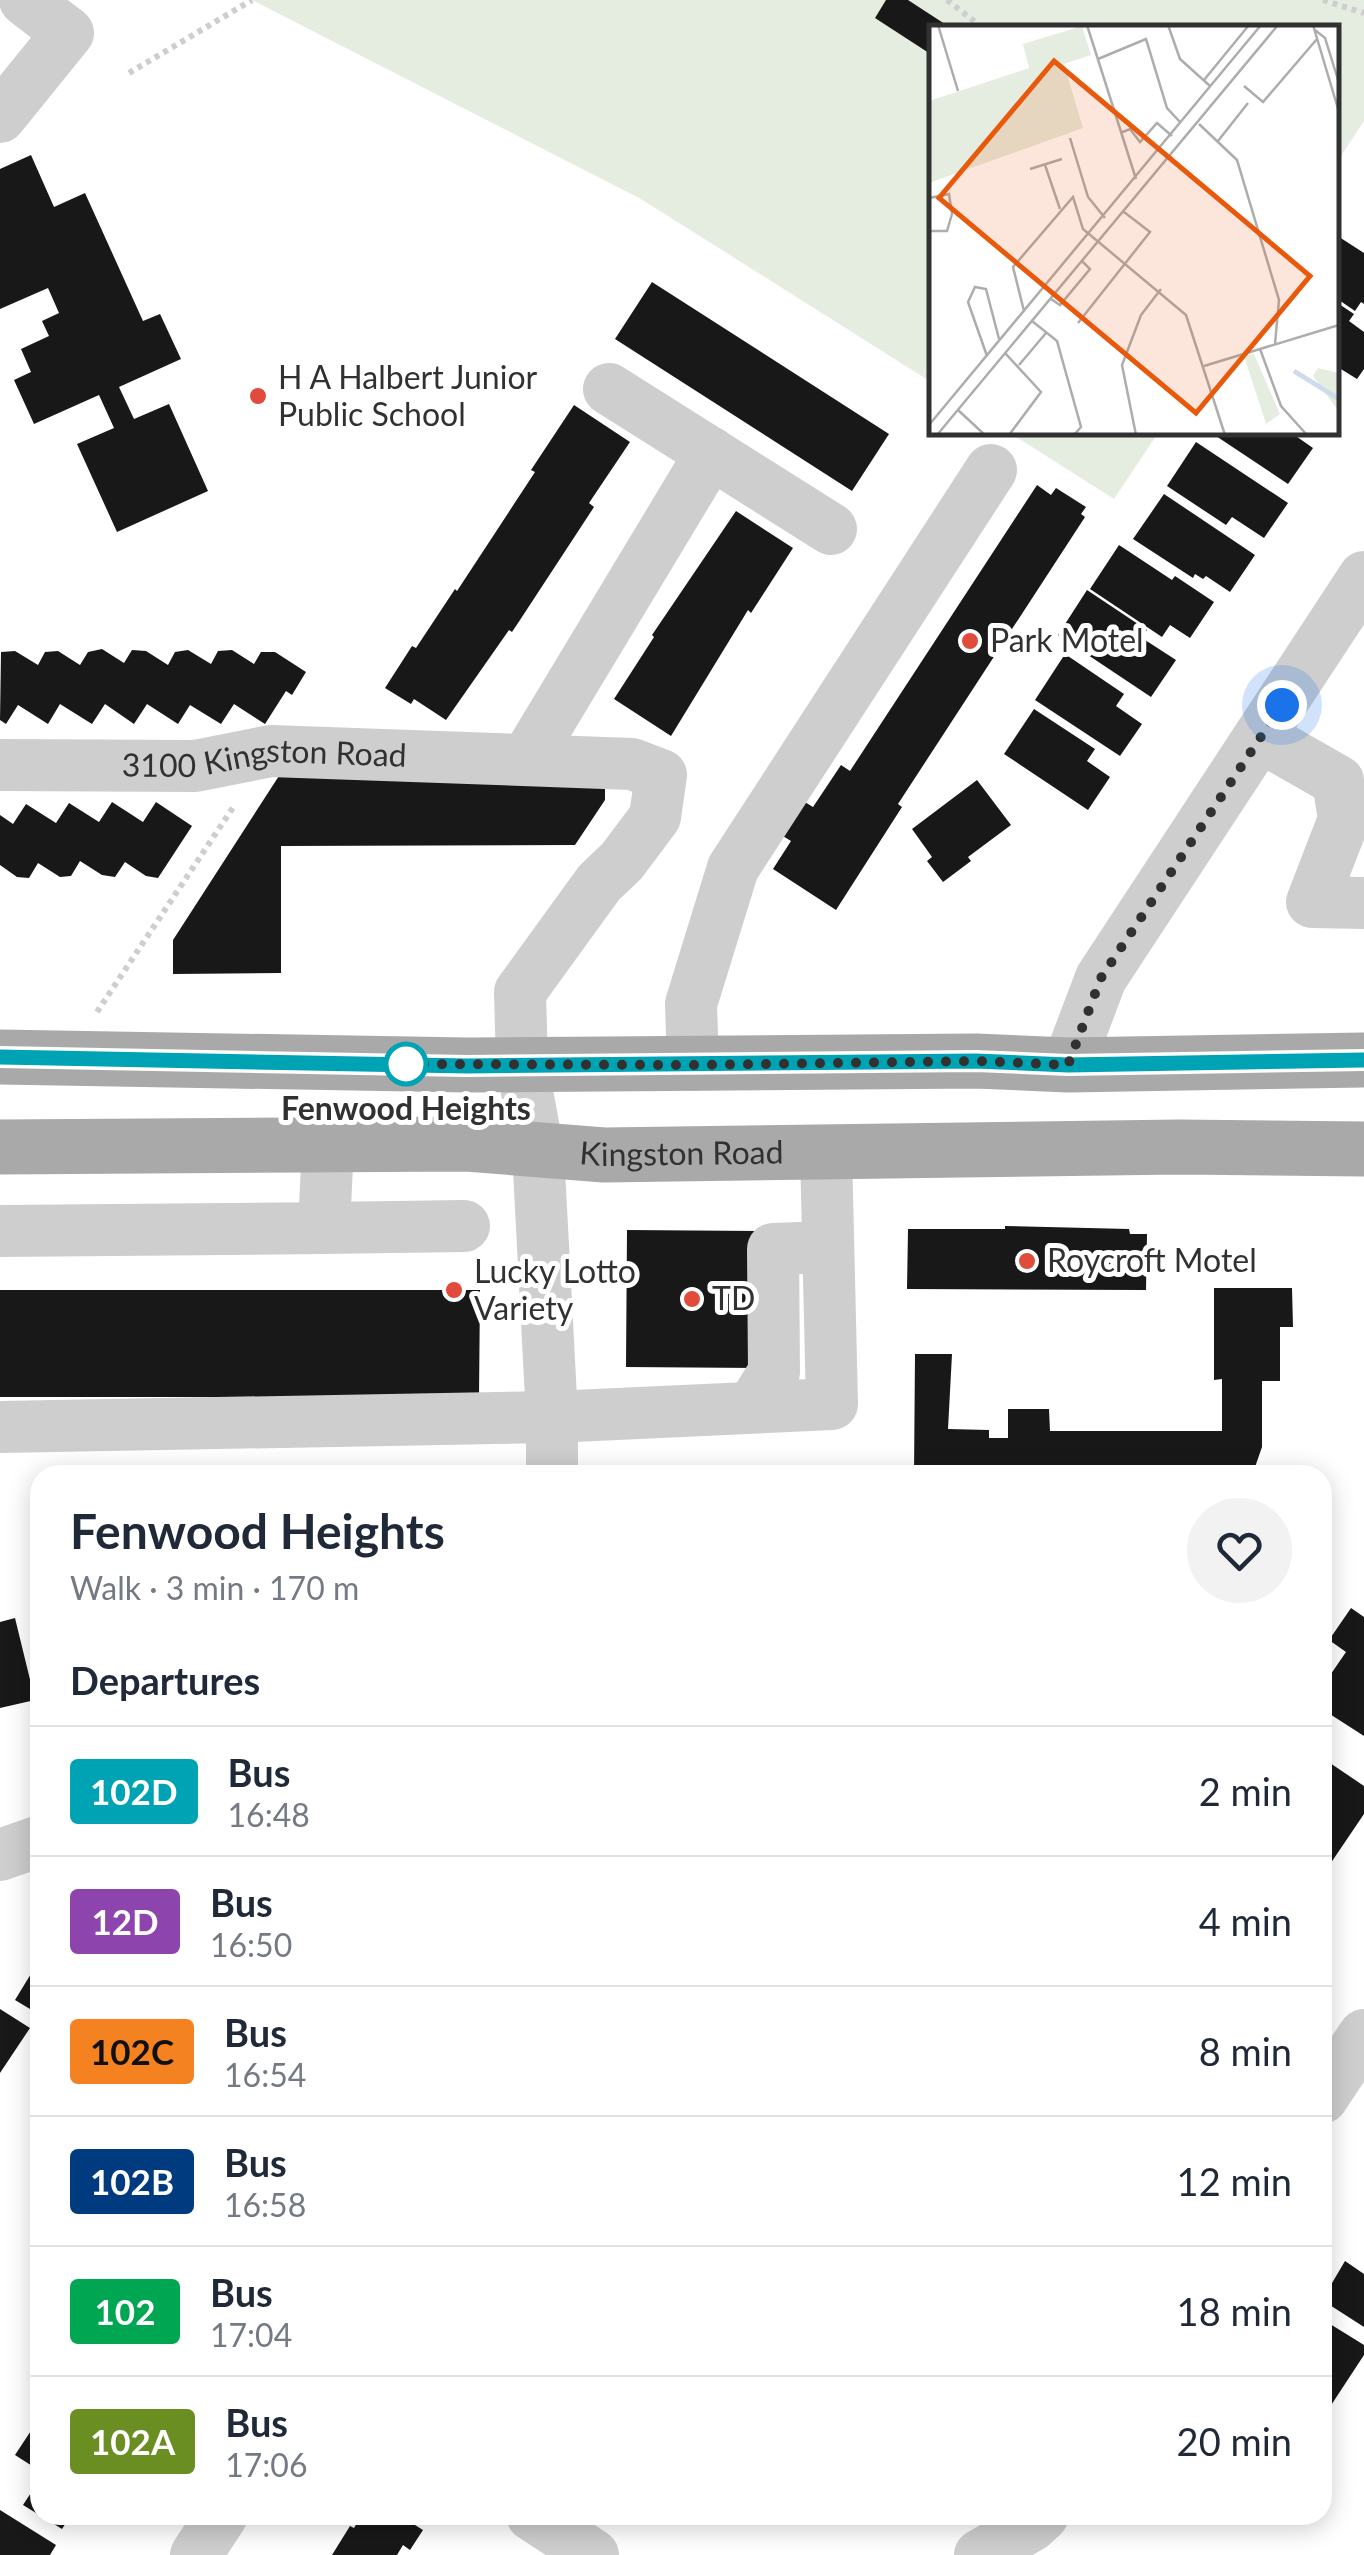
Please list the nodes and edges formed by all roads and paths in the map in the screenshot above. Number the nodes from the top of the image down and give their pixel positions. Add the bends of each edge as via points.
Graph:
1 (25, 0) edge
2 (252, 0) edge
3 (947, 0) edge
4 (1323, 0) edge
5 (1364, 12) edge
6 (979, 25) edge
7 (129, 73) dead end
8 (0, 117) edge
9 (609, 388) dead end
10 (710, 453) junction
11 (991, 470) dead end
12 (832, 529) dead end
13 (1364, 576) edge
14 (1262, 737) junction
15 (271, 751) junction
16 (526, 760) junction
17 (0, 765) edge
18 (1364, 903) edge
19 (92, 1020) dead end
20 (0, 1057) edge
21 (1364, 1060) edge
22 (522, 1065) junction
23 (692, 1065) junction
24 (1068, 1065) junction
25 (328, 1144) junction
26 (0, 1147) edge
27 (538, 1150) junction
28 (1364, 1150) edge
29 (826, 1152) junction
30 (464, 1226) dead end
31 (324, 1228) junction
32 (0, 1231) edge
33 (552, 1416) junction
34 (0, 1427) edge
35 (552, 1465) edge
36 (30, 1844) edge
37 (0, 1854) edge
38 (1364, 2035) edge
39 (1332, 2083) edge
40 (216, 2525) edge
41 (547, 2525) edge
42 (1032, 2525) edge
43 (196, 2555) edge
44 (592, 2555) edge
45 (980, 2555) edge

1 - 8 street via 68,33
2 - 7 path
3 - 6 path
4 - 5 path
9 - 10 street
10 - 12 street
10 - 16 street
11 - 23 street via 732,868 691,1004
13 - 14 street
14 - 18 street via 1338,781 1344,819 1312,902
14 - 24 street via 1101,978
15 - 16 street, 3100 Kingston Road
15 - 17 street, 3100 Kingston Road via 196,766
15 - 19 path
16 - 22 street, 3100 Kingston Road via 632,764 661,775 655,818 520,992
20 - 22 main road
21 - 24 main road
22 - 23 main road
22 - 27 street
23 - 24 main road
25 - 26 main road, Kingston Road
25 - 27 main road, Kingston Road
25 - 31 street
27 - 29 main road, Kingston Road
27 - 33 street
28 - 29 main road, Kingston Road
29 - 33 street via 832,1404
30 - 31 street
31 - 32 street
33 - 34 street
33 - 35 street
36 - 37 street
38 - 39 street
40 - 43 street
41 - 44 street
42 - 45 street

